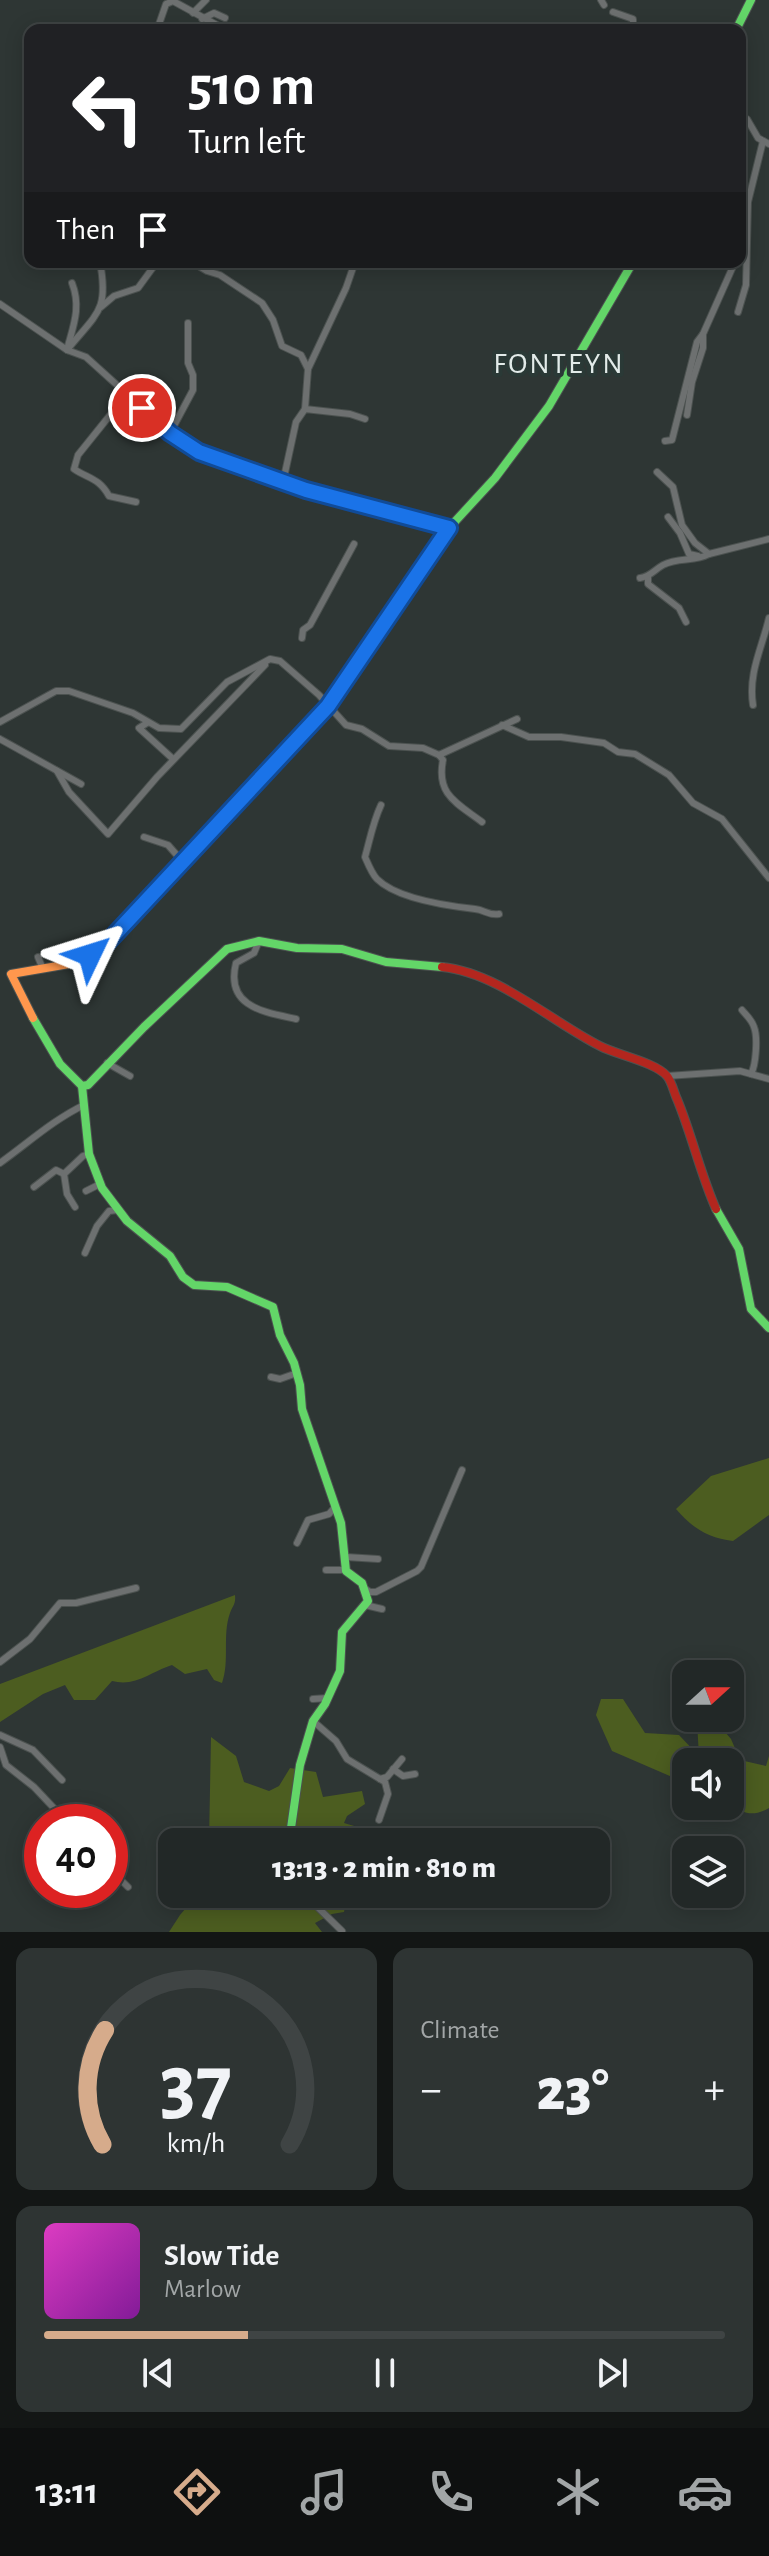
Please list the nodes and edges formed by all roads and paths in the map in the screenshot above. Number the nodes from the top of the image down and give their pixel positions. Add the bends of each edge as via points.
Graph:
1 (206, 0) edge
2 (751, 0) edge
3 (613, 12) dead end
4 (193, 13) junction
5 (225, 18) dead end
6 (202, 19) junction
7 (159, 24) edge
8 (213, 24) edge
9 (633, 24) edge
10 (739, 24) edge
11 (746, 119) edge
12 (766, 143) edge
13 (748, 233) junction
14 (746, 237) edge
15 (101, 268) edge
16 (153, 268) edge
17 (202, 268) edge
18 (353, 268) edge
19 (630, 268) edge
20 (732, 268) edge
21 (72, 283) dead end
22 (0, 304) edge
23 (101, 307) junction
24 (738, 312) dead end
25 (188, 323) dead end
26 (703, 334) junction
27 (67, 350) junction
28 (308, 369) junction
29 (127, 394) junction
30 (305, 409) junction
31 (687, 415) dead end
32 (365, 419) dead end
33 (170, 433) junction
34 (665, 441) dead end
35 (657, 472) dead end
36 (283, 482) junction
37 (136, 502) dead end
38 (668, 517) dead end
39 (449, 528) junction
40 (769, 539) edge
41 (354, 544) dead end
42 (709, 554) junction
43 (648, 576) junction
44 (640, 578) dead end
45 (769, 618) edge
46 (686, 622) dead end
47 (302, 638) dead end
48 (270, 659) junction
49 (753, 705) dead end
50 (328, 706) junction
51 (517, 719) dead end
52 (0, 722) edge
53 (147, 723) junction
54 (502, 725) junction
55 (0, 739) edge
56 (439, 755) junction
57 (173, 759) junction
58 (57, 771) junction
59 (81, 784) dead end
60 (381, 805) dead end
61 (482, 822) dead end
62 (144, 837) dead end
63 (182, 861) junction
64 (769, 878) edge
65 (499, 914) dead end
66 (259, 941) junction
67 (38, 957) dead end
68 (43, 969) junction
69 (11, 974) junction
70 (0, 976) edge
71 (742, 1010) dead end
72 (296, 1019) dead end
73 (107, 1063) junction
74 (751, 1074) junction
75 (130, 1076) dead end
76 (667, 1076) junction
77 (769, 1079) edge
78 (82, 1086) junction
79 (84, 1105) junction
80 (89, 1154) junction
81 (0, 1163) edge
82 (64, 1174) junction
83 (100, 1184) junction
84 (34, 1187) dead end
85 (86, 1191) dead end
86 (75, 1207) dead end
87 (118, 1210) junction
88 (85, 1253) dead end
89 (769, 1328) edge
90 (297, 1373) junction
91 (271, 1377) dead end
92 (462, 1470) dead end
93 (335, 1507) junction
94 (297, 1543) dead end
95 (346, 1557) junction
96 (378, 1559) dead end
97 (335, 1561) dead end
98 (326, 1570) dead end
99 (344, 1570) junction
100 (136, 1588) dead end
101 (364, 1588) junction
102 (365, 1605) junction
103 (382, 1609) dead end
104 (0, 1662) edge
105 (328, 1698) junction
106 (313, 1699) dead end
107 (313, 1721) junction
108 (0, 1735) edge
109 (0, 1747) edge
110 (402, 1759) dead end
111 (393, 1769) junction
112 (415, 1774) dead end
113 (380, 1779) junction
114 (62, 1780) dead end
115 (50, 1804) edge
116 (379, 1820) dead end
117 (291, 1828) edge
118 (318, 1908) edge
119 (342, 1931) edge

1 - 4 street
2 - 10 street
3 - 9 street via 633,19
4 - 6 street
4 - 7 street via 169,2
5 - 6 street via 214,13
6 - 8 street
11 - 12 street
12 - 13 street via 748,202
13 - 14 street
13 - 24 street via 746,285
15 - 23 street
16 - 23 street via 138,288
17 - 28 street via 262,303 282,346 301,355
18 - 28 street
19 - 39 street via 549,406
20 - 26 street
21 - 27 street via 78,297
22 - 27 street
23 - 27 street
25 - 33 street via 193,390
26 - 31 street
26 - 34 street via 672,440
27 - 29 street via 86,357
28 - 30 street
29 - 33 street
29 - 37 street via 78,455 74,469 105,486 109,496
30 - 32 street
30 - 36 street via 296,422
33 - 36 street via 199,452
35 - 42 street via 673,487 682,525
36 - 39 street
38 - 42 street via 689,554
39 - 50 street
40 - 42 street
41 - 47 street
42 - 43 street via 664,564
43 - 44 street
43 - 46 street via 648,584 672,601
45 - 49 street via 750,687
48 - 50 street via 280,661
48 - 53 street via 227,682 181,729
48 - 57 street
50 - 56 street via 346,725 389,746 423,748
50 - 63 street
51 - 54 street
52 - 53 street via 56,691 69,691
53 - 57 street via 139,728
54 - 56 street
54 - 64 street via 529,737 604,743 635,754 669,775 693,803 722,819
55 - 58 street
56 - 61 street via 444,791
57 - 58 street via 108,834
58 - 59 street
60 - 65 street via 365,857 377,879 400,893
62 - 63 street via 168,845
63 - 68 street via 105,945 69,964
66 - 72 street via 254,953 236,963 238,992 259,1011
66 - 73 street via 227,949
66 - 76 street via 451,968 519,997 601,1047
67 - 68 street
68 - 69 street
69 - 70 street
69 - 78 street via 53,1053
71 - 74 street via 756,1032
73 - 75 street
73 - 78 street
74 - 76 street
74 - 77 street
76 - 89 street via 702,1177 739,1249 751,1309
78 - 79 street
79 - 80 street
79 - 81 street via 59,1117
80 - 82 street
80 - 83 street
82 - 84 street via 56,1170
82 - 86 street
83 - 85 street
83 - 87 street
87 - 88 street via 109,1211 97,1226
87 - 90 street via 194,1285 227,1287 273,1307
90 - 91 street
90 - 93 street via 302,1409
92 - 101 street via 421,1567 376,1592
93 - 94 street via 308,1520
93 - 95 street
95 - 96 street
95 - 99 street
97 - 99 street
98 - 99 street
99 - 101 street
100 - 104 street via 60,1603 30,1639
101 - 102 street
102 - 103 street
102 - 105 street via 342,1632 340,1671
105 - 106 street
105 - 107 street
107 - 113 street via 347,1759
107 - 117 street
108 - 114 street via 33,1750
109 - 115 street via 6,1765
110 - 111 street
111 - 112 street via 403,1776
111 - 113 street
113 - 116 street via 388,1794
118 - 119 street

